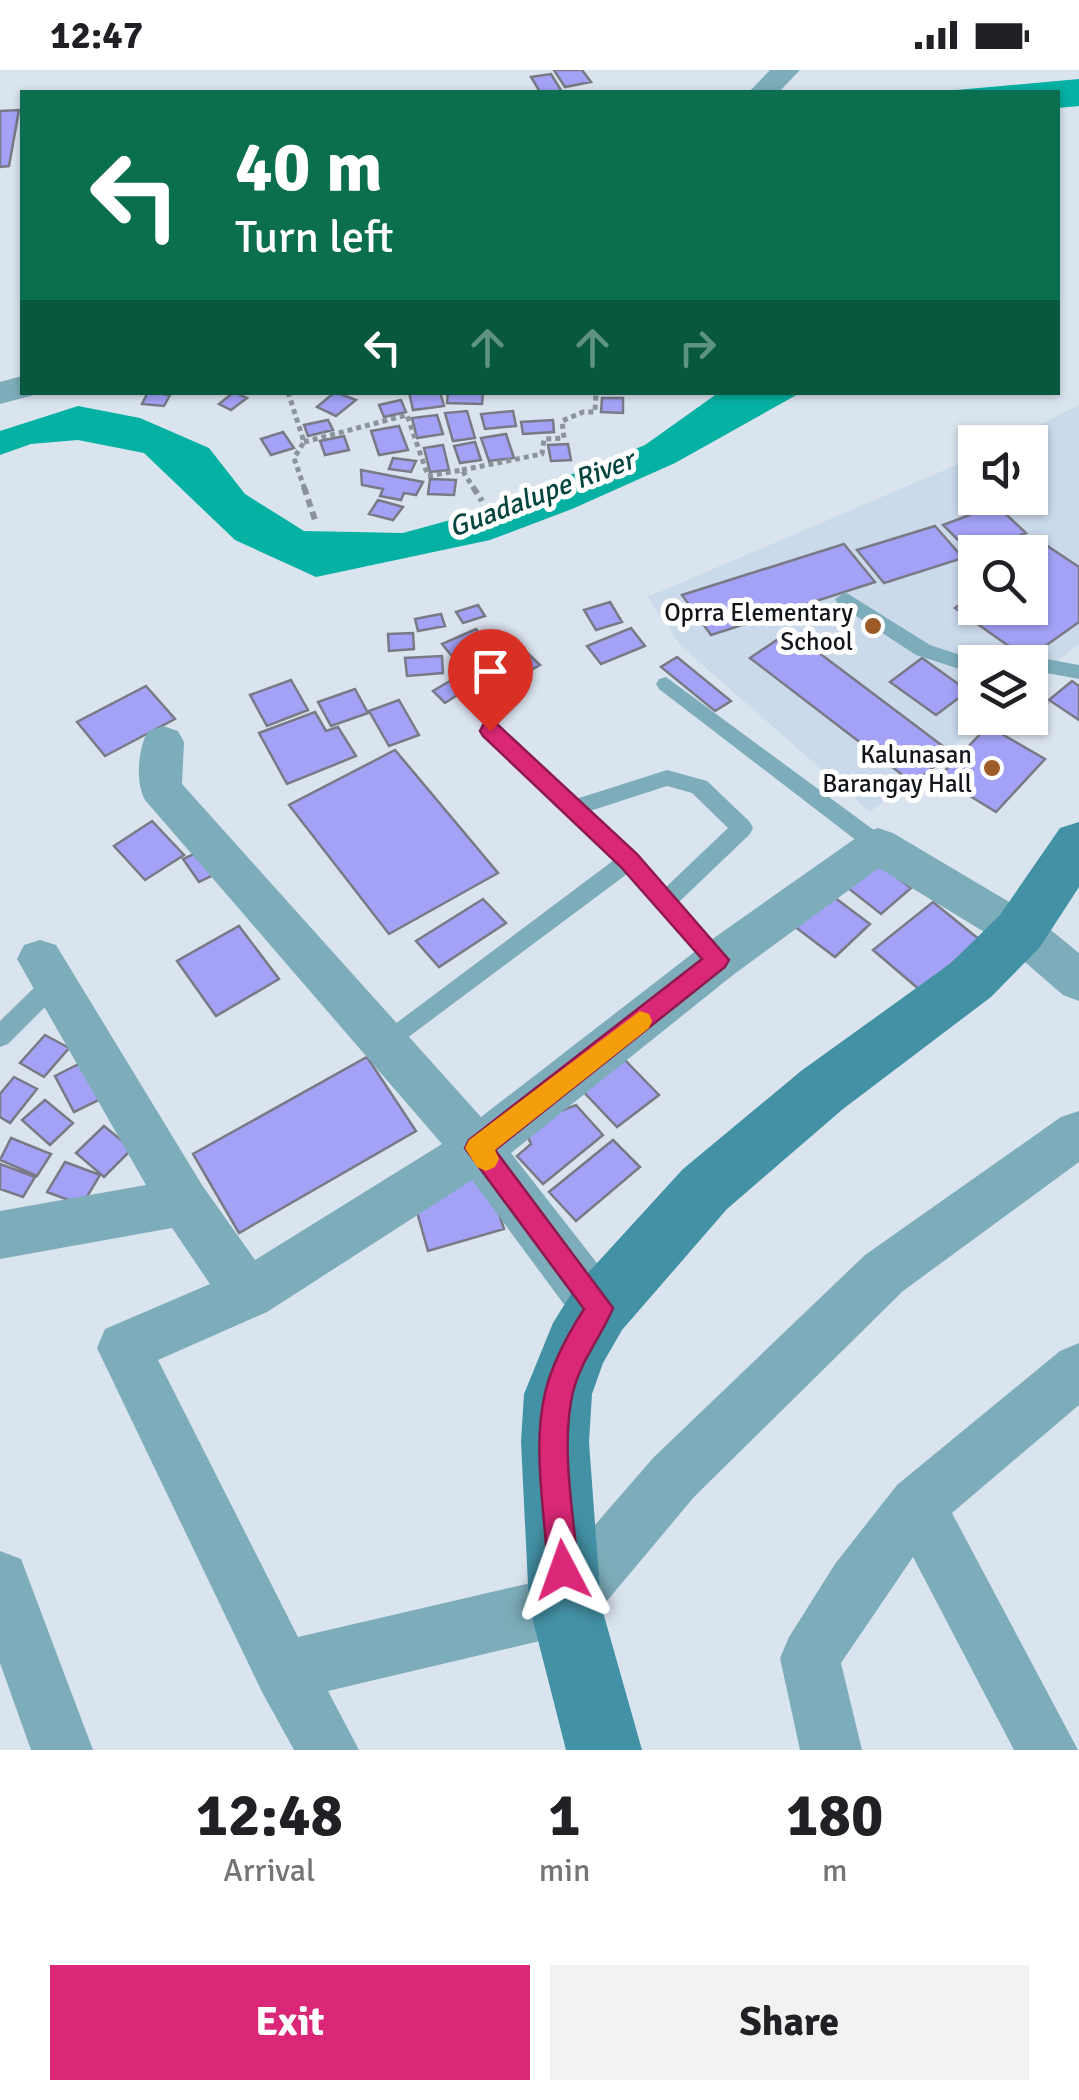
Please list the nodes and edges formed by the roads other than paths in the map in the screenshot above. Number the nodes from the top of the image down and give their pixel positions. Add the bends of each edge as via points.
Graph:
1 (786, 70) edge
2 (765, 90) edge
3 (845, 599) dead end
4 (958, 665) edge
5 (1048, 666) edge
6 (1079, 672) edge
7 (666, 684) dead end
8 (490, 731) dead end
9 (162, 742) dead end
10 (570, 809) junction
11 (1079, 843) edge
12 (878, 845) junction
13 (629, 860) junction
14 (664, 903) junction
15 (1050, 937) edge
16 (717, 960) junction
17 (46, 972) joint
18 (1079, 981) edge
19 (0, 1037) edge
20 (387, 1043) junction
21 (1079, 1134) edge
22 (478, 1148) junction
23 (184, 1202) junction
24 (0, 1235) edge
25 (248, 1294) junction
26 (600, 1308) junction
27 (1079, 1370) edge
28 (917, 1505) junction
29 (0, 1580) edge
30 (565, 1605) junction
31 (283, 1672) junction
32 (62, 1750) edge
33 (328, 1750) edge
34 (604, 1750) edge
35 (831, 1750) edge
36 (1047, 1750) edge

1 - 2 street
3 - 4 lane
5 - 6 lane
7 - 12 lane
8 - 10 lane
9 - 20 street via 160,788
10 - 13 lane
10 - 14 lane via 667,778 699,787 742,828
11 - 15 street
12 - 15 street
12 - 16 street
13 - 14 lane
13 - 20 lane
14 - 16 lane
15 - 18 street
15 - 26 street via 971,980 822,1090 704,1189
16 - 22 street
17 - 19 lane
17 - 23 street
20 - 22 street
21 - 30 street via 884,1273 674,1476
22 - 25 street
22 - 26 street
23 - 24 street
23 - 25 street
25 - 31 street via 124,1348
26 - 30 street via 558,1394
27 - 28 street
28 - 35 street via 810,1658
28 - 36 street
29 - 32 street
30 - 31 street
30 - 34 street
31 - 33 street

